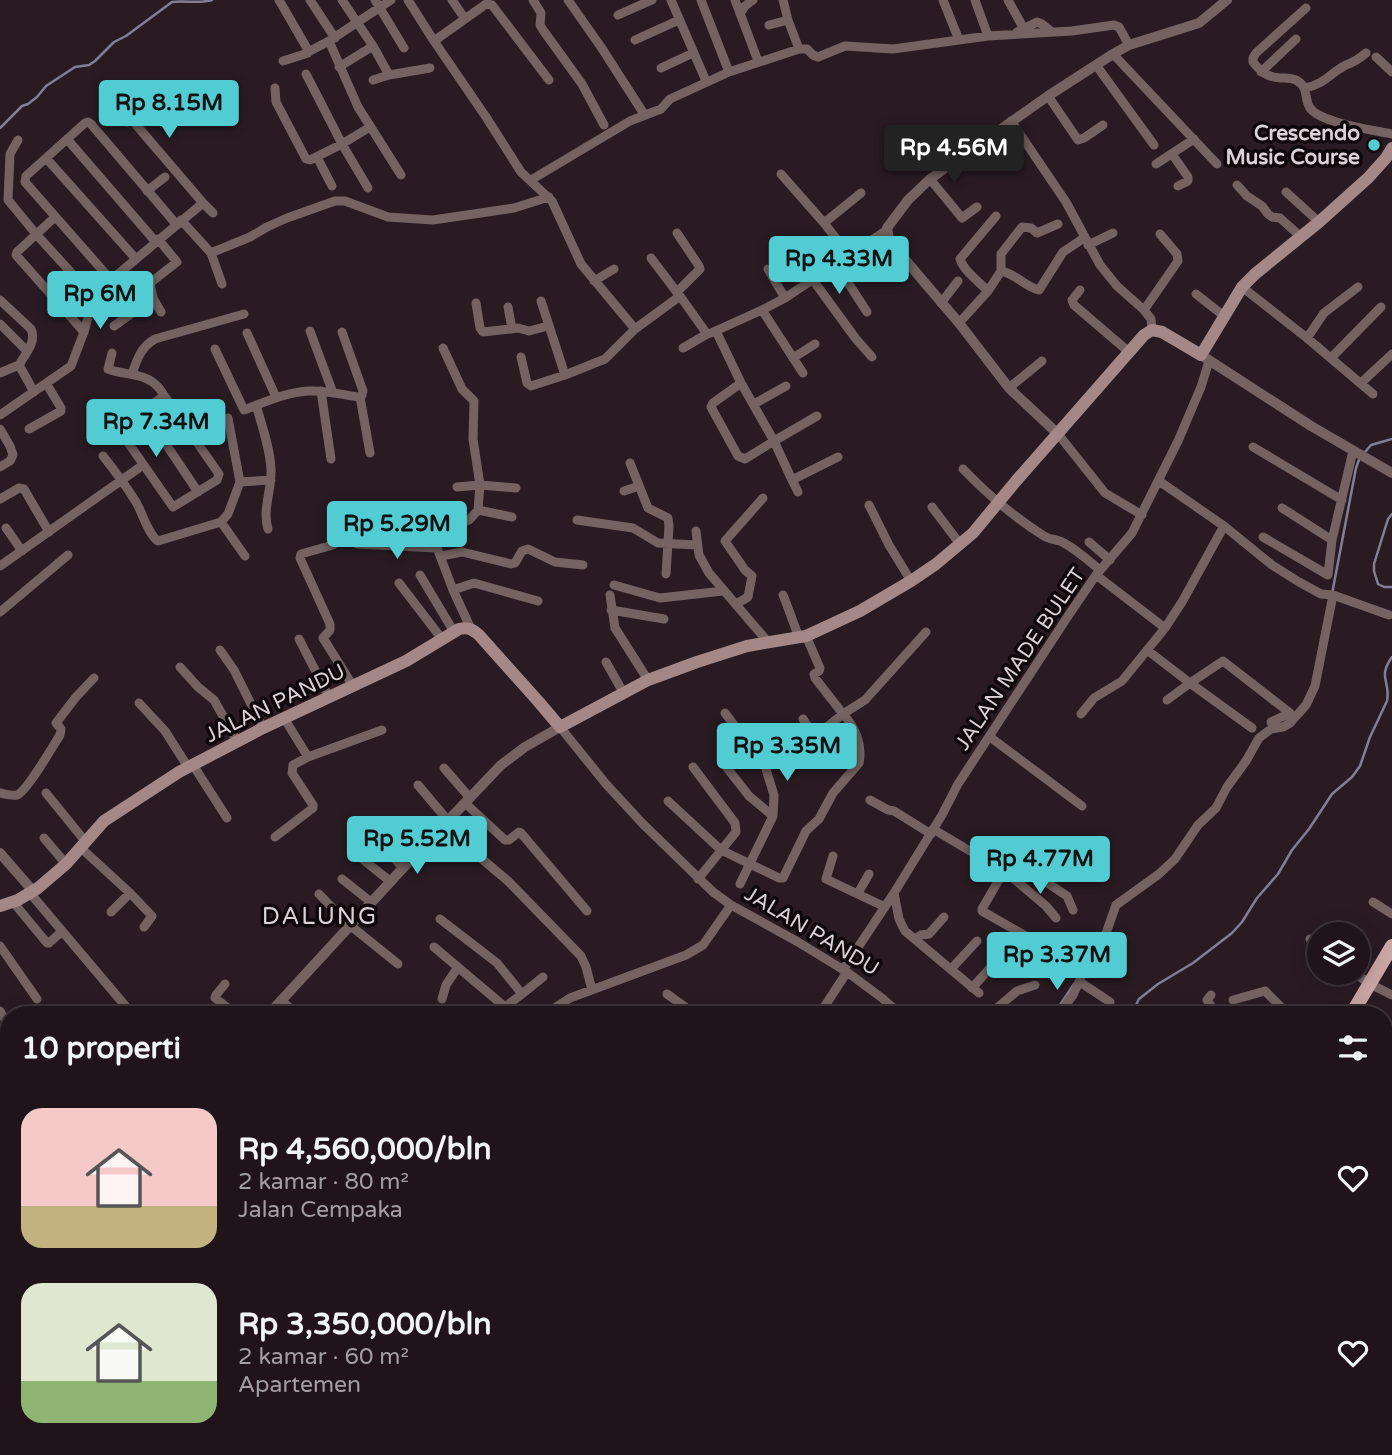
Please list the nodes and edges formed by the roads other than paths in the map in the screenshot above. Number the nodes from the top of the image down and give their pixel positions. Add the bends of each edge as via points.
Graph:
1 (279, 0) edge
2 (310, 0) edge
3 (342, 0) edge
4 (391, 0) edge
5 (408, 0) edge
6 (452, 0) edge
7 (533, 0) edge
8 (568, 0) edge
9 (652, 0) edge
10 (671, 0) edge
11 (701, 0) edge
12 (735, 0) edge
13 (753, 0) edge
14 (783, 0) edge
15 (943, 0) edge
16 (975, 0) edge
17 (1008, 0) edge
18 (1227, 0) edge
19 (377, 3) edge
20 (1307, 8) dead end
21 (740, 14) junction
22 (618, 15) dead end
23 (463, 16) dead end
24 (679, 20) junction
25 (788, 20) junction
26 (356, 22) junction
27 (769, 25) dead end
28 (1024, 29) junction
29 (1052, 32) junction
30 (1013, 34) junction
31 (988, 36) junction
32 (1296, 38) dead end
33 (332, 39) junction
34 (635, 40) dead end
35 (959, 40) junction
36 (433, 41) junction
37 (1129, 45) junction
38 (373, 46) junction
39 (404, 48) dead end
40 (799, 49) junction
41 (309, 51) junction
42 (693, 52) junction
43 (1366, 53) dead end
44 (1113, 54) junction
45 (1376, 57) dead end
46 (283, 61) dead end
47 (758, 61) junction
48 (1096, 65) junction
49 (339, 67) junction
50 (430, 68) dead end
51 (661, 68) dead end
52 (729, 72) junction
53 (1261, 72) junction
54 (1392, 72) edge
55 (306, 74) dead end
56 (389, 75) junction
57 (373, 80) dead end
58 (549, 80) dead end
59 (706, 81) junction
60 (275, 88) dead end
61 (1305, 88) junction
62 (1048, 96) junction
63 (644, 114) junction
64 (1011, 121) junction
65 (127, 122) dead end
66 (604, 125) dead end
67 (1103, 125) dead end
68 (370, 127) junction
69 (1392, 134) edge
70 (67, 139) junction
71 (1194, 139) junction
72 (18, 140) dead end
73 (342, 144) junction
74 (1154, 145) dead end
75 (1392, 149) edge
76 (1172, 153) junction
77 (10, 154) junction
78 (317, 157) junction
79 (46, 158) junction
80 (0, 160) edge
81 (1156, 164) dead end
82 (1217, 164) dead end
83 (781, 174) dead end
84 (401, 175) dead end
85 (165, 177) dead end
86 (930, 179) junction
87 (531, 180) junction
88 (1237, 185) dead end
89 (332, 186) dead end
90 (1178, 187) dead end
91 (368, 188) dead end
92 (147, 191) junction
93 (861, 192) dead end
94 (1286, 192) dead end
95 (549, 197) junction
96 (0, 202) edge
97 (203, 203) junction
98 (13, 207) junction
99 (977, 207) dead end
100 (212, 213) dead end
101 (996, 216) dead end
102 (55, 217) junction
103 (178, 222) junction
104 (1319, 222) junction
105 (824, 223) junction
106 (1058, 224) dead end
107 (677, 233) dead end
108 (1114, 233) dead end
109 (36, 234) junction
110 (888, 234) junction
111 (1160, 234) dead end
112 (1300, 236) junction
113 (157, 240) junction
114 (1086, 241) junction
115 (211, 253) junction
116 (849, 255) junction
117 (651, 258) dead end
118 (136, 259) junction
119 (836, 264) junction
120 (614, 269) dead end
121 (768, 269) dead end
122 (1000, 271) junction
123 (111, 280) junction
124 (813, 280) junction
125 (594, 281) junction
126 (958, 282) dead end
127 (222, 284) dead end
128 (1242, 287) junction
129 (1358, 287) dead end
130 (988, 290) junction
131 (1080, 290) dead end
132 (679, 294) junction
133 (1196, 294) dead end
134 (153, 298) junction
135 (785, 298) junction
136 (95, 299) junction
137 (0, 300) edge
138 (541, 301) dead end
139 (476, 303) dead end
140 (941, 303) junction
141 (508, 307) dead end
142 (1381, 307) dead end
143 (762, 310) junction
144 (1144, 310) junction
145 (162, 312) dead end
146 (867, 312) dead end
147 (244, 314) dead end
148 (1224, 316) junction
149 (959, 323) junction
150 (0, 324) edge
151 (114, 326) dead end
152 (548, 326) junction
153 (635, 328) junction
154 (512, 329) junction
155 (1152, 330) junction
156 (310, 331) dead end
157 (84, 332) junction
158 (342, 332) dead end
159 (247, 333) dead end
160 (712, 333) junction
161 (1307, 338) junction
162 (815, 344) dead end
163 (443, 348) dead end
164 (683, 348) dead end
165 (215, 349) dead end
166 (27, 351) junction
167 (1129, 352) junction
168 (112, 353) dead end
169 (1392, 354) edge
170 (872, 356) dead end
171 (521, 357) dead end
172 (793, 358) junction
173 (1205, 358) junction
174 (1331, 358) junction
175 (1042, 361) dead end
176 (19, 365) junction
177 (564, 372) junction
178 (0, 373) edge
179 (803, 373) dead end
180 (132, 374) junction
181 (46, 383) junction
182 (741, 383) junction
183 (1360, 383) junction
184 (786, 386) dead end
185 (1009, 388) junction
186 (321, 391) junction
187 (34, 392) junction
188 (333, 393) junction
189 (1373, 394) dead end
190 (164, 396) junction
191 (276, 397) junction
192 (360, 397) junction
193 (754, 404) junction
194 (256, 405) junction
195 (143, 410) junction
196 (0, 415) edge
197 (817, 416) dead end
198 (228, 418) dead end
199 (0, 429) edge
200 (29, 429) dead end
201 (1058, 434) junction
202 (774, 440) junction
203 (1253, 447) dead end
204 (1353, 451) junction
205 (370, 453) dead end
206 (103, 456) dead end
207 (838, 457) dead end
208 (331, 459) dead end
209 (629, 463) dead end
210 (142, 465) junction
211 (0, 467) edge
212 (963, 468) dead end
213 (1392, 473) edge
214 (121, 480) junction
215 (271, 480) junction
216 (792, 480) junction
217 (1159, 481) junction
218 (240, 482) junction
219 (480, 485) junction
220 (639, 486) junction
221 (457, 487) dead end
222 (516, 488) dead end
223 (624, 491) dead end
224 (198, 492) junction
225 (798, 492) dead end
226 (763, 498) dead end
227 (0, 499) edge
228 (1342, 500) junction
229 (998, 503) junction
230 (869, 505) dead end
231 (932, 507) dead end
232 (1282, 509) dead end
233 (478, 510) junction
234 (1142, 515) junction
235 (512, 517) dead end
236 (578, 520) dead end
237 (221, 522) junction
238 (1224, 526) junction
239 (6, 528) dead end
240 (268, 529) dead end
241 (696, 531) dead end
242 (49, 532) junction
243 (1263, 537) dead end
244 (1332, 540) junction
245 (1088, 542) dead end
246 (357, 544) dead end
247 (439, 544) junction
248 (668, 544) junction
249 (960, 544) junction
250 (332, 545) dead end
251 (697, 545) junction
252 (22, 551) junction
253 (68, 555) dead end
254 (245, 556) dead end
255 (1110, 560) junction
256 (583, 565) dead end
257 (0, 566) edge
258 (1098, 572) junction
259 (420, 575) dead end
260 (666, 575) dead end
261 (911, 581) junction
262 (399, 583) dead end
263 (614, 585) dead end
264 (453, 590) junction
265 (723, 592) junction
266 (610, 595) dead end
267 (783, 595) dead end
268 (1333, 595) junction
269 (538, 601) dead end
270 (736, 604) junction
271 (611, 610) junction
272 (0, 612) edge
273 (1389, 615) dead end
274 (664, 619) dead end
275 (1165, 628) junction
276 (471, 629) junction
277 (926, 632) dead end
278 (448, 636) junction
279 (802, 637) junction
280 (299, 639) dead end
281 (768, 642) junction
282 (220, 650) dead end
283 (1147, 650) junction
284 (606, 662) dead end
285 (180, 667) dead end
286 (94, 678) dead end
287 (648, 680) junction
288 (1190, 683) junction
289 (353, 686) junction
290 (623, 692) junction
291 (329, 697) junction
292 (1167, 700) dead end
293 (139, 703) dead end
294 (725, 713) dead end
295 (1081, 714) dead end
296 (843, 715) junction
297 (284, 718) junction
298 (803, 719) dead end
299 (1271, 723) dead end
300 (561, 727) junction
301 (1252, 727) dead end
302 (263, 728) junction
303 (382, 730) dead end
304 (990, 737) junction
305 (237, 741) junction
306 (308, 757) junction
307 (191, 766) junction
308 (693, 767) dead end
309 (444, 768) dead end
310 (727, 768) dead end
311 (418, 785) dead end
312 (0, 793) edge
313 (47, 793) dead end
314 (467, 800) junction
315 (870, 800) dead end
316 (668, 801) dead end
317 (1082, 806) dead end
318 (773, 816) junction
319 (228, 818) dead end
320 (448, 821) junction
321 (364, 826) dead end
322 (932, 831) junction
323 (275, 837) dead end
324 (44, 838) dead end
325 (83, 844) junction
326 (721, 850) junction
327 (0, 853) edge
328 (355, 853) dead end
329 (833, 856) dead end
330 (66, 864) junction
331 (750, 864) junction
332 (403, 868) junction
333 (1005, 872) junction
334 (869, 874) dead end
335 (342, 878) dead end
336 (698, 879) junction
337 (391, 882) junction
338 (740, 884) dead end
339 (31, 892) junction
340 (130, 893) junction
341 (858, 893) junction
342 (894, 893) junction
343 (319, 894) dead end
344 (13, 902) junction
345 (371, 902) junction
346 (1373, 902) dead end
347 (731, 905) junction
348 (0, 906) edge
349 (885, 907) junction
350 (1073, 910) dead end
351 (587, 911) dead end
352 (111, 912) dead end
353 (1392, 914) edge
354 (944, 917) dead end
355 (1056, 918) dead end
356 (440, 919) dead end
357 (351, 926) junction
358 (144, 927) dead end
359 (61, 933) dead end
360 (1029, 938) dead end
361 (915, 939) junction
362 (977, 941) dead end
363 (0, 946) edge
364 (1392, 946) edge
365 (434, 947) dead end
366 (1000, 957) dead end
367 (398, 964) dead end
368 (458, 967) junction
369 (951, 969) junction
370 (845, 971) junction
371 (543, 977) dead end
372 (1080, 982) junction
373 (225, 984) dead end
374 (1370, 984) joint
375 (1035, 985) dead end
376 (1369, 985) edge
377 (592, 990) junction
378 (522, 994) junction
379 (667, 994) dead end
380 (1211, 995) dead end
381 (1392, 995) edge
382 (37, 999) dead end
383 (442, 999) dead end
384 (281, 1000) junction
385 (1233, 1000) dead end
386 (1110, 1002) dead end
387 (559, 1005) edge
388 (126, 1006) edge
389 (225, 1006) edge
390 (276, 1006) edge
391 (288, 1006) edge
392 (500, 1006) edge
393 (512, 1006) edge
394 (684, 1006) edge
395 (824, 1006) edge
396 (891, 1006) edge
397 (1000, 1006) edge
398 (1065, 1006) edge
399 (1211, 1006) edge
400 (1280, 1006) edge
401 (1357, 1006) edge

1 - 41 street
2 - 33 street
3 - 26 street
4 - 19 street
5 - 36 street
6 - 23 street
7 - 66 street via 543,30 582,84
8 - 63 street
9 - 22 street
10 - 24 street
11 - 52 street
12 - 21 street
13 - 21 street
14 - 25 street
15 - 35 street
16 - 31 street
17 - 28 street
18 - 37 street via 1193,26
19 - 26 street
19 - 39 street
20 - 53 street via 1255,53 1253,62
21 - 47 street
24 - 34 street
24 - 42 street
25 - 27 street
25 - 40 street
26 - 33 street
26 - 38 street
28 - 29 street via 1037,22
28 - 30 street
29 - 30 street
29 - 37 street via 1114,25
30 - 31 street
31 - 35 street
32 - 53 street
33 - 41 street
33 - 49 street
35 - 40 street via 884,50 845,46 818,57
36 - 58 street via 486,4 492,5
36 - 87 street via 521,172
37 - 44 street
38 - 49 street
38 - 56 street
40 - 47 street
41 - 46 street
42 - 51 street
42 - 59 street
43 - 61 street via 1321,83
44 - 48 street
44 - 71 street
45 - 54 street
47 - 52 street
48 - 62 street
48 - 74 street
49 - 68 street
50 - 56 street
52 - 59 street
53 - 61 street via 1294,79
55 - 73 street
56 - 57 street
59 - 63 street via 670,99 661,109
60 - 78 street via 276,102 303,157
61 - 69 street via 1311,110 1341,125
62 - 64 street
62 - 67 street via 1078,140
63 - 87 street
64 - 86 street
64 - 114 street via 1066,202
65 - 97 street via 132,120
68 - 73 street
68 - 84 street
70 - 79 street
70 - 92 street via 90,122
70 - 113 street
71 - 76 street
71 - 82 street
72 - 77 street
73 - 78 street
73 - 91 street
75 - 104 main road via 1368,178
76 - 81 street
76 - 90 street via 1188,177
77 - 80 street
77 - 98 street via 8,200
78 - 89 street
79 - 102 street via 25,182
79 - 118 street
83 - 105 street
85 - 92 street
86 - 99 street via 961,217
86 - 110 street via 891,221
87 - 95 street
88 - 112 street
92 - 103 street
93 - 105 street
94 - 104 street
95 - 115 street via 514,208 433,220 388,217 335,201
95 - 125 street via 576,257
96 - 98 street
97 - 100 street
97 - 103 street
98 - 109 street
101 - 130 street via 960,259
102 - 109 street
102 - 123 street
103 - 113 street
103 - 115 street
104 - 112 main road
105 - 116 street
106 - 122 street via 1037,233 1022,227 1001,254
107 - 132 street via 699,266
108 - 114 street
109 - 136 street
109 - 157 street via 16,257
110 - 116 street
110 - 140 street
111 - 144 street via 1178,261
112 - 128 main road
113 - 118 street
113 - 134 street via 177,262 151,280
114 - 122 street via 1064,250 1040,290
114 - 144 street via 1109,277
115 - 127 street
116 - 119 street
117 - 132 street
118 - 123 street
119 - 124 street
119 - 146 street
120 - 125 street
121 - 135 street
122 - 130 street
123 - 136 street
124 - 135 street
124 - 170 street
125 - 153 street
126 - 140 street
128 - 148 main road
128 - 161 street
129 - 161 street via 1324,313
130 - 149 street
131 - 167 street via 1072,300 1074,305
132 - 153 street
132 - 160 street
133 - 148 street
134 - 145 street
134 - 151 street
135 - 143 street
136 - 157 street
137 - 166 street via 31,329 33,342
138 - 152 street
139 - 154 street via 483,332
140 - 149 street
141 - 154 street
142 - 174 street
143 - 160 street
143 - 172 street
144 - 155 street
147 - 180 street via 155,339 140,353
148 - 173 main road
149 - 185 street
150 - 166 street
152 - 154 street
152 - 177 street
153 - 177 street via 605,359
155 - 167 main road
155 - 173 main road
156 - 188 street
157 - 181 street via 71,366
158 - 192 street via 363,391
159 - 191 street
160 - 164 street
160 - 182 street
161 - 174 street
162 - 172 street
163 - 219 street via 474,401 473,439
165 - 194 street via 244,410
166 - 176 street
167 - 201 main road
168 - 180 street via 108,369
169 - 183 street
171 - 177 street via 531,386
172 - 179 street
173 - 204 street
173 - 217 street, JALAN MADE BULET via 1185,425
174 - 183 street
175 - 185 street
176 - 178 street
176 - 187 street
180 - 190 street via 151,380
181 - 187 street
181 - 200 street via 61,411
182 - 193 street
182 - 202 street via 711,407 738,456 747,459
183 - 189 street
184 - 193 street
185 - 201 street
186 - 188 street
186 - 191 street
186 - 208 street
187 - 196 street
188 - 192 street
190 - 195 street
190 - 224 street via 219,474
191 - 194 street
192 - 205 street
193 - 202 street
194 - 215 street
195 - 210 street via 120,431
195 - 224 street
197 - 202 street
198 - 218 street
199 - 211 street via 13,455
201 - 229 main road
201 - 234 street via 1105,493
202 - 216 street
203 - 228 street
204 - 213 street
204 - 228 street
206 - 214 street
207 - 216 street
209 - 220 street
210 - 214 street
210 - 224 street via 173,507
212 - 229 street
214 - 237 street via 158,541
214 - 242 street
215 - 218 street
215 - 240 street via 265,517
216 - 225 street
217 - 234 street, JALAN MADE BULET
217 - 238 street
218 - 237 street
219 - 221 street
219 - 222 street
219 - 233 street
220 - 223 street
220 - 248 street via 650,511 668,519
226 - 270 street via 725,541 752,576 748,597
227 - 242 street via 24,489
228 - 244 street
229 - 249 main road
229 - 258 street via 1045,536 1070,547
230 - 261 street
231 - 249 street
232 - 244 street
233 - 235 street
233 - 247 street via 469,520 447,527
234 - 255 street, JALAN MADE BULET
236 - 248 street via 633,528
237 - 254 street
238 - 268 street via 1290,577 1319,593
238 - 275 street
239 - 252 street
241 - 251 street
242 - 252 street
243 - 244 street via 1328,575
245 - 255 street
246 - 247 street
247 - 256 street via 511,564 528,549 555,562
247 - 264 street
248 - 251 street
248 - 260 street
249 - 261 main road
250 - 289 street via 300,558 330,624 323,639
251 - 265 street
252 - 257 street
253 - 272 street
255 - 258 street, JALAN MADE BULET
258 - 275 street
258 - 304 street, JALAN MADE BULET
259 - 278 street
261 - 279 main road
262 - 278 street
263 - 265 street via 664,599
264 - 269 street via 474,583
264 - 276 street
265 - 270 street
266 - 271 street
267 - 279 street
268 - 273 street
268 - 372 street via 1315,686 1306,705 1290,723 1259,738 1216,808 1175,859 1116,905 1104,939
270 - 281 street
271 - 274 street
271 - 287 street via 615,628
275 - 283 street
276 - 278 main road, JALAN PANDU
276 - 300 main road, JALAN PANDU
277 - 296 street via 865,700
278 - 289 main road, JALAN PANDU
279 - 281 main road
279 - 296 street via 820,668 815,678
280 - 291 street
281 - 287 main road
282 - 302 street
283 - 288 street
283 - 295 street via 1120,683 1094,698
284 - 290 street
285 - 305 street via 214,700
286 - 312 street via 56,723 60,735 21,793
287 - 290 main road
288 - 292 street
288 - 299 street via 1223,661 1290,713
288 - 301 street
289 - 291 main road, JALAN PANDU
290 - 300 main road
291 - 297 main road, JALAN PANDU
293 - 307 street
294 - 318 street via 765,766 774,795
296 - 298 street via 817,735
296 - 331 street via 856,733 859,763 806,831 784,877
297 - 302 main road, JALAN PANDU
297 - 306 street
300 - 314 street via 501,765
300 - 336 street, JALAN PANDU via 606,784
302 - 305 main road, JALAN PANDU
303 - 306 street
304 - 317 street
304 - 322 street, JALAN MADE BULET
305 - 307 main road, JALAN PANDU
306 - 323 street via 291,770 313,808
307 - 319 street
307 - 325 main road, JALAN PANDU via 104,821
308 - 326 street via 736,825 736,832
309 - 314 street
310 - 318 street
311 - 320 street
313 - 325 street
314 - 320 street
314 - 351 street via 507,841 521,833
315 - 322 street
316 - 326 street
318 - 331 street
320 - 332 street
320 - 377 street via 581,956
321 - 332 street
322 - 333 street
322 - 342 street, JALAN MADE BULET
324 - 330 street
325 - 330 main road, JALAN PANDU
325 - 340 street
326 - 331 street
326 - 336 street
327 - 339 street
328 - 337 street
329 - 341 street via 826,878
330 - 339 main road, JALAN PANDU
331 - 338 street
332 - 337 street
333 - 350 street via 1019,864 1067,897
333 - 355 street
333 - 360 street via 982,911
334 - 341 street
335 - 345 street
336 - 347 street, JALAN PANDU
337 - 345 street
339 - 344 main road, JALAN PANDU
339 - 388 street
340 - 352 street
340 - 358 street via 152,916
341 - 349 street
342 - 349 street, JALAN MADE BULET
342 - 361 street via 901,923
343 - 357 street
344 - 348 main road, JALAN PANDU
344 - 359 street via 47,943
345 - 357 street
346 - 353 street
347 - 370 street, JALAN PANDU
347 - 377 street via 700,947
349 - 370 street, JALAN MADE BULET
354 - 361 street via 929,934
356 - 378 street via 497,963
357 - 367 street
357 - 384 street
361 - 369 street
362 - 369 street
363 - 382 street
364 - 374 main road
365 - 368 street
366 - 369 street via 976,990
368 - 383 street
368 - 392 street
370 - 395 street, JALAN MADE BULET
370 - 396 street, JALAN PANDU
371 - 378 street
372 - 386 street
372 - 398 street
373 - 389 street via 215,998
374 - 381 street
375 - 397 street via 1017,991
376 - 401 main road
377 - 387 street
378 - 393 street
379 - 394 street
380 - 399 street via 1207,1000
384 - 390 street
384 - 391 street
385 - 400 street via 1265,991

